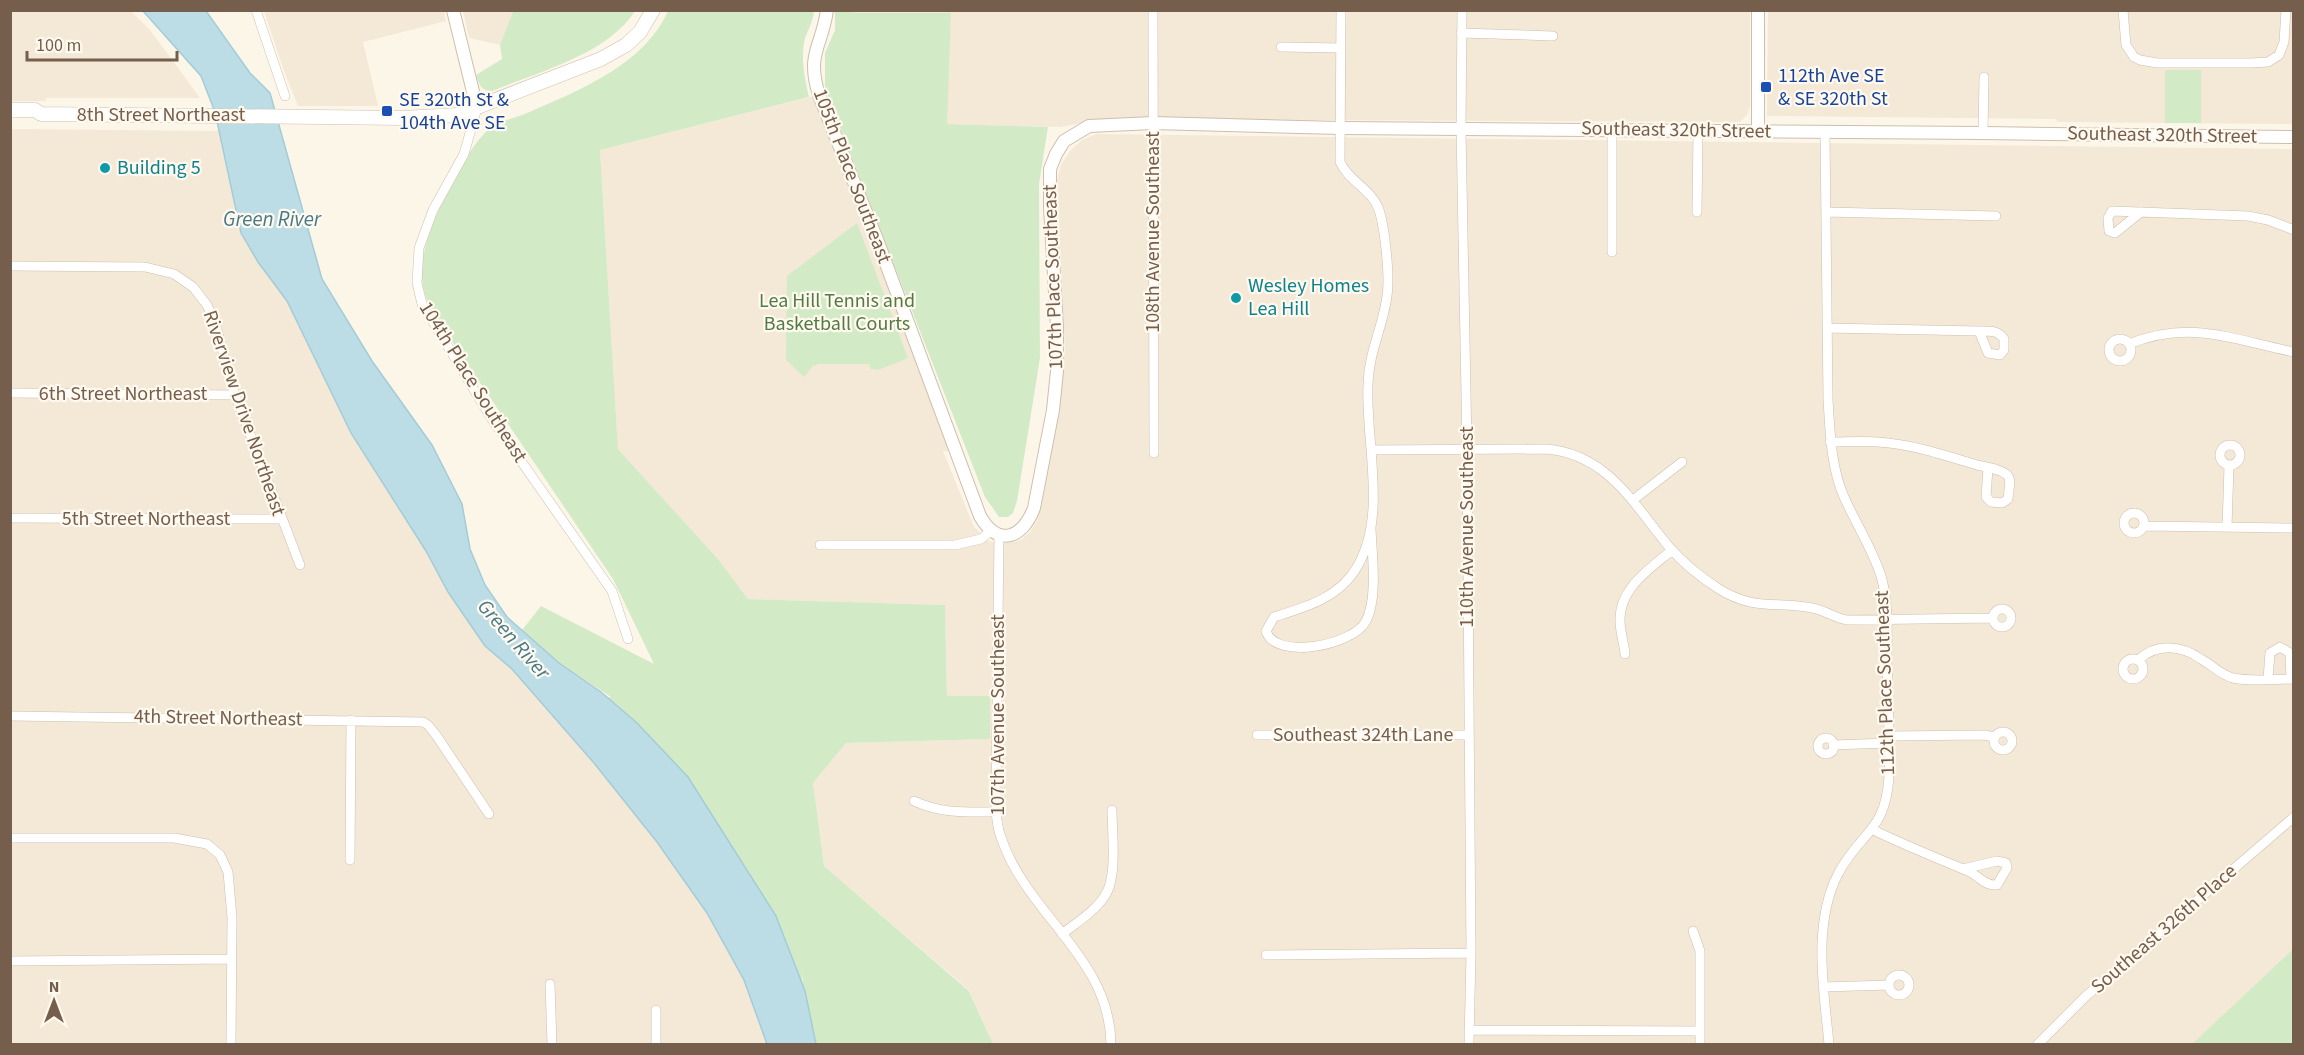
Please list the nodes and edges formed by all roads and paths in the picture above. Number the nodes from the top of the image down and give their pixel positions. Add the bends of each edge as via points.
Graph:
1 (256, 10) edge
2 (453, 10) edge
3 (653, 10) edge
4 (827, 10) edge
5 (1153, 10) edge
6 (1341, 10) edge
7 (1461, 10) edge
8 (1758, 10) edge
9 (2123, 10) edge
10 (2286, 10) edge
11 (1461, 33) junction
12 (1553, 36) dead end
13 (1281, 47) dead end
14 (1341, 48) junction
15 (1984, 76) dead end
16 (285, 96) dead end
17 (477, 108) junction
18 (10, 110) edge
19 (41, 114) junction
20 (10, 119) edge
21 (1153, 123) junction
22 (1340, 128) junction
23 (1461, 128) junction
24 (1612, 130) junction
25 (1698, 130) junction
26 (1758, 131) junction
27 (1825, 133) junction
28 (1983, 133) junction
29 (2294, 138) edge
30 (1064, 141) joint
31 (1697, 212) dead end
32 (1826, 212) junction
33 (2141, 212) dead end
34 (1996, 216) dead end
35 (2294, 230) edge
36 (1612, 252) dead end
37 (10, 266) edge
38 (1827, 328) junction
39 (1979, 331) dead end
40 (2129, 344) dead end
41 (2294, 351) edge
42 (10, 393) edge
43 (235, 395) junction
44 (1830, 442) junction
45 (1467, 448) junction
46 (1371, 450) junction
47 (1154, 453) dead end
48 (1682, 462) dead end
49 (2229, 466) dead end
50 (1988, 468) dead end
51 (1633, 500) junction
52 (10, 518) edge
53 (281, 519) junction
54 (2145, 526) dead end
55 (2227, 527) junction
56 (2294, 528) edge
57 (1371, 529) junction
58 (995, 532) junction
59 (820, 545) dead end
60 (1672, 550) junction
61 (300, 565) dead end
62 (1993, 618) dead end
63 (1887, 619) junction
64 (628, 639) dead end
65 (1626, 654) dead end
66 (2138, 660) dead end
67 (2268, 679) junction
68 (2292, 679) edge
69 (10, 716) edge
70 (351, 720) junction
71 (1257, 735) dead end
72 (1468, 735) junction
73 (1994, 737) dead end
74 (1889, 740) junction
75 (1833, 745) dead end
76 (914, 801) dead end
77 (1112, 810) dead end
78 (996, 812) junction
79 (489, 814) dead end
80 (2294, 817) edge
81 (1873, 830) junction
82 (10, 838) edge
83 (350, 860) dead end
84 (1963, 869) dead end
85 (1693, 931) dead end
86 (1062, 934) junction
87 (1471, 953) junction
88 (1266, 955) dead end
89 (232, 959) junction
90 (10, 961) edge
91 (550, 984) dead end
92 (1889, 985) dead end
93 (1823, 987) junction
94 (656, 1010) dead end
95 (1470, 1030) junction
96 (1700, 1031) junction
97 (231, 1044) edge
98 (552, 1044) edge
99 (656, 1044) edge
100 (1111, 1044) edge
101 (1469, 1044) edge
102 (1700, 1044) edge
103 (1829, 1044) edge
104 (2038, 1044) edge

1 - 16 street
2 - 17 street
3 - 17 main road via 640,32 626,45 574,71
4 - 58 street, 105th Place Southeast via 814,53 819,95 973,499 984,523
5 - 21 street, 108th Avenue Southeast
6 - 14 street
7 - 11 street, 110th Avenue Southeast
8 - 26 street
9 - 10 street via 2124,36 2134,57 2157,63 2251,63 2268,62 2279,55
11 - 12 street
11 - 23 street, 110th Avenue Southeast
13 - 14 street
14 - 22 street
15 - 28 street
17 - 19 main road, 8th Street Northeast via 438,117
17 - 64 street, 104th Place Southeast via 464,154 433,210 419,248 417,283 422,304 494,421 612,591
18 - 19 main road, 8th Street Northeast via 35,110
19 - 20 main road, 8th Street Northeast via 36,119
21 - 22 street, Southeast 320th Street
21 - 30 street, Southeast 320th Street via 1089,126
21 - 47 street, 108th Avenue Southeast
22 - 23 street, Southeast 320th Street
22 - 46 street via 1342,167 1379,208 1389,284 1369,359
23 - 24 street, Southeast 320th Street
23 - 45 street, 110th Avenue Southeast
24 - 25 street, Southeast 320th Street
24 - 36 street
25 - 26 street, Southeast 320th Street
25 - 31 street
26 - 27 street, Southeast 320th Street
27 - 28 street, Southeast 320th Street
27 - 32 street, 112th Place Southeast
28 - 29 street, Southeast 320th Street
30 - 58 street, 107th Place Southeast via 1052,162 1049,186 1058,349 1053,410 1029,520 1013,534
32 - 34 street
32 - 38 street, 112th Place Southeast
33 - 35 street via 2248,216
37 - 43 street, Riverview Drive Northeast via 137,266 174,274 198,292 215,323
38 - 39 street
38 - 44 street, 112th Place Southeast
40 - 41 street via 2149,336 2203,332
42 - 43 street, 6th Street Northeast
43 - 53 street, Riverview Drive Northeast
44 - 50 street via 1902,445
44 - 63 street, 112th Place Southeast via 1843,496 1881,577
45 - 46 street
45 - 51 street via 1546,449 1580,456
45 - 72 street, 110th Avenue Southeast
46 - 57 street
48 - 51 street
49 - 55 street
51 - 60 street
52 - 53 street, 5th Street Northeast
53 - 61 street, Riverview Drive Northeast
54 - 55 street
55 - 56 street
57 - 57 street via 1363,555 1338,590 1305,608 1274,616 1266,632 1268,639 1275,644 1320,646 1348,638 1361,629 1368,619 1374,585
58 - 59 street via 955,545
58 - 78 street, 107th Avenue Southeast
60 - 63 street via 1711,583 1746,602 1813,608 1847,620
60 - 65 street via 1634,583 1625,598 1620,620
62 - 63 street
63 - 74 street, 112th Place Southeast
66 - 67 street via 2160,647 2174,648 2201,658 2232,678
67 - 68 street
67 - 68 street via 2270,653 2280,647 2290,653
69 - 70 street, 4th Street Northeast
70 - 79 street, 4th Street Northeast via 426,723
70 - 83 street
71 - 72 street, Southeast 324th Lane
72 - 87 street, 110th Avenue Southeast
73 - 74 street
74 - 75 street
74 - 81 street, 112th Place Southeast via 1887,795
76 - 78 street via 951,812
77 - 86 street via 1112,872 1107,893
78 - 86 street, 107th Avenue Southeast via 1008,854
80 - 104 street, Southeast 326th Place via 2085,997
81 - 84 street
81 - 93 street, 112th Place Southeast via 1845,863 1832,890 1824,926
82 - 89 street via 174,838 207,844 225,862 231,892
85 - 96 street via 1700,951
86 - 100 street, 107th Avenue Southeast via 1099,986 1109,1017
87 - 88 street
87 - 95 street, 110th Avenue Southeast
89 - 90 street
89 - 97 street
91 - 98 street
92 - 93 street
93 - 103 street, 112th Place Southeast
94 - 99 street
95 - 96 street
95 - 101 street, 110th Avenue Southeast
96 - 102 street

